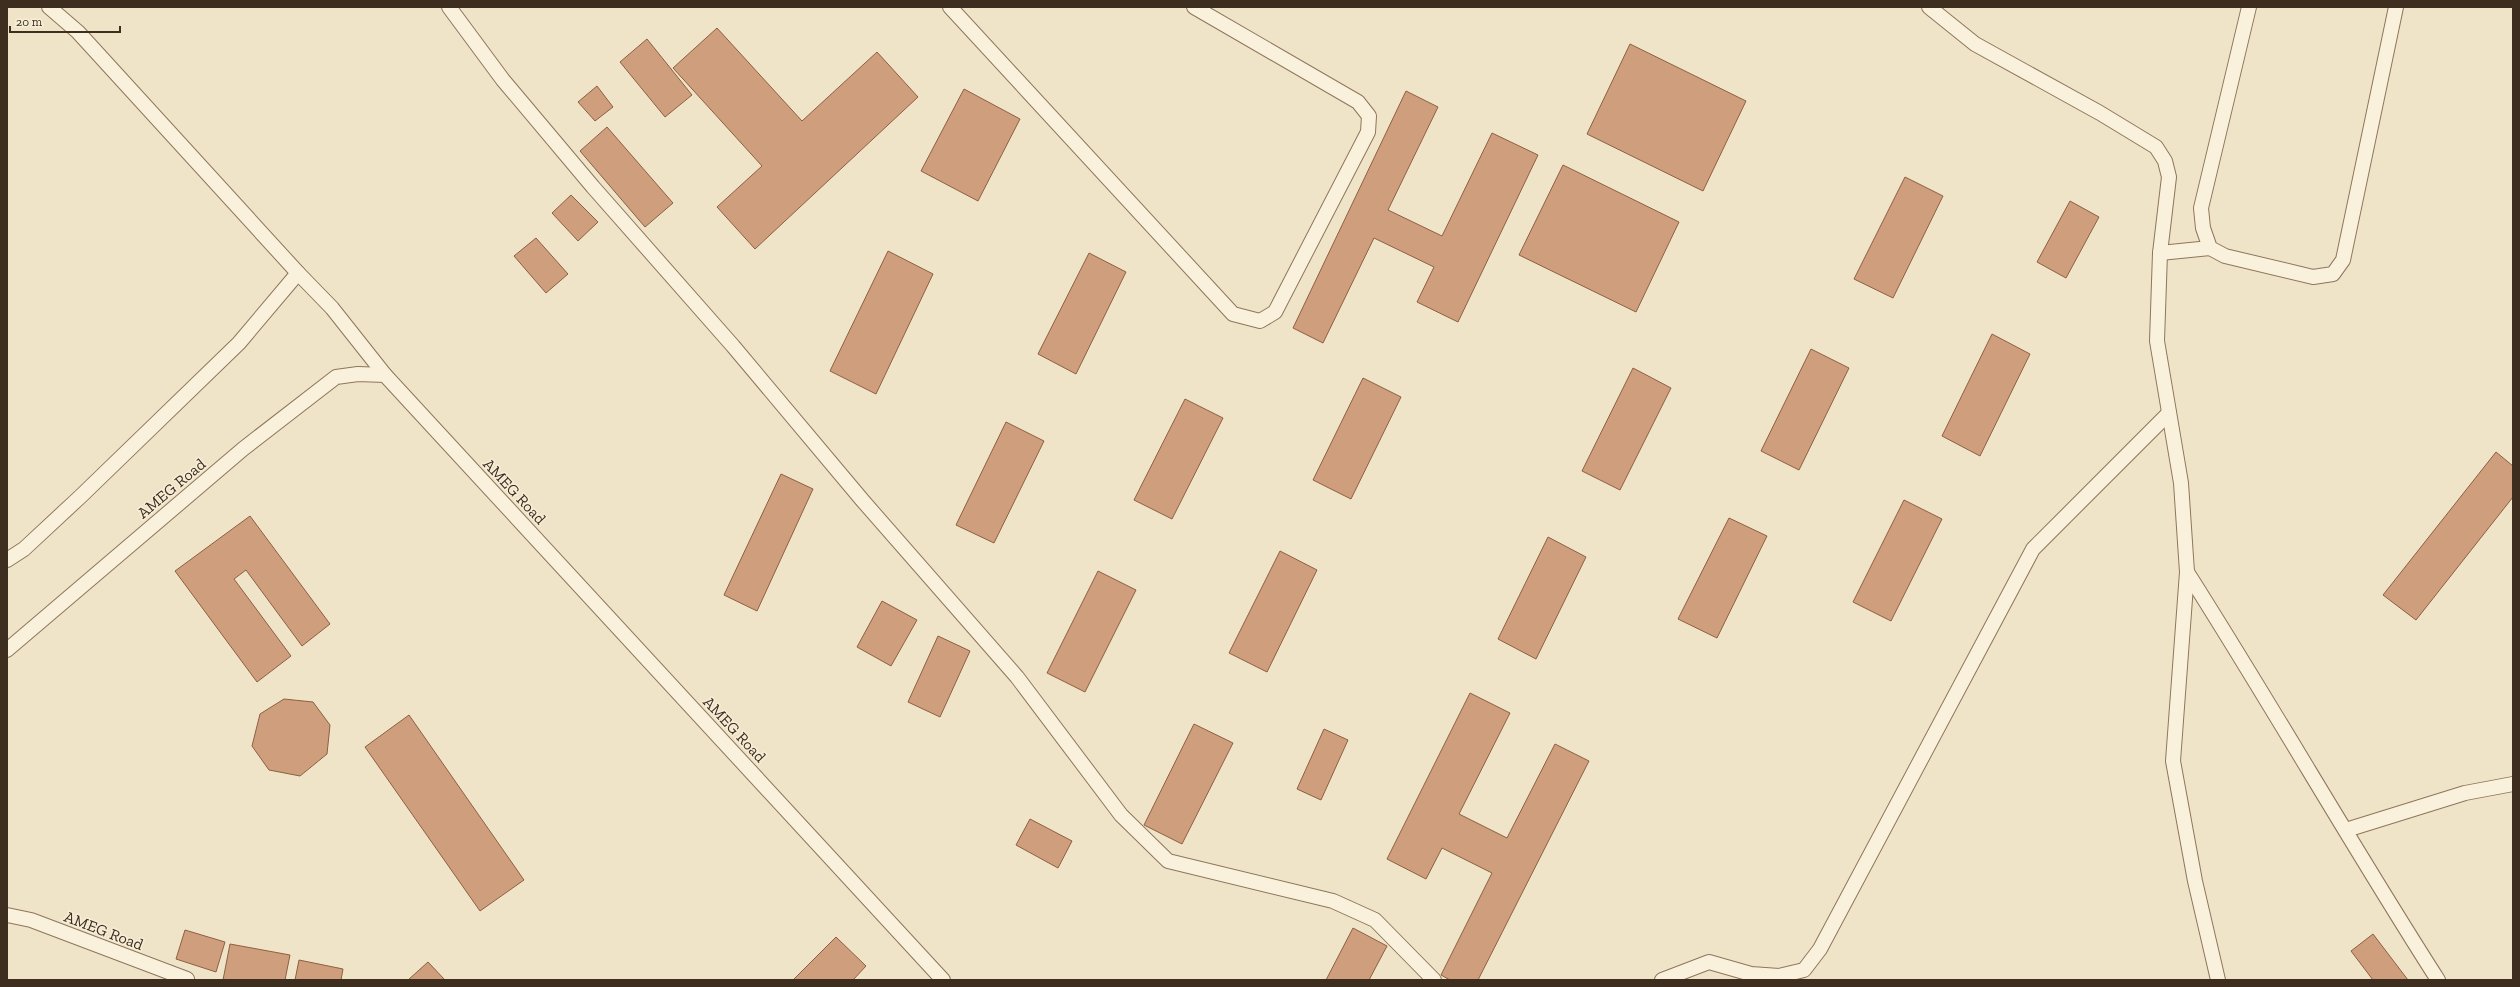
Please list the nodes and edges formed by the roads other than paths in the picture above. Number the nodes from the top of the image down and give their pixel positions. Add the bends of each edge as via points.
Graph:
1 (48, 7) edge
2 (449, 7) edge
3 (950, 7) edge
4 (1194, 7) edge
5 (1930, 7) edge
6 (2249, 7) edge
7 (2396, 7) edge
8 (2210, 248) junction
9 (2160, 253) junction
10 (298, 273) junction
11 (385, 376) junction
12 (2169, 413) junction
13 (7, 560) edge
14 (2187, 572) junction
15 (7, 650) edge
16 (2513, 784) edge
17 (2346, 830) junction
18 (7, 915) edge
19 (1749, 977) edge
20 (187, 979) edge
21 (943, 980) edge
22 (1434, 980) edge
23 (1662, 980) edge
24 (2218, 980) edge
25 (2438, 980) edge

1 - 10 lane via 78,32
2 - 22 lane via 503,80 593,187 1017,677 1121,815 1168,861 1333,901 1376,920
3 - 4 lane via 1233,314 1260,321 1275,312 1368,132 1369,116 1358,102
5 - 9 lane via 1975,44 2156,147 2165,161 2170,177
6 - 8 lane via 2202,208 2203,228
7 - 8 lane via 2343,260 2332,274 2313,277 2226,256
8 - 9 lane
9 - 12 lane via 2157,341
10 - 11 lane via 332,308
10 - 13 lane via 239,343 76,501 24,549
11 - 15 lane, AMEG Road via 358,374 336,377 243,449
11 - 21 lane, AMEG Road
12 - 14 lane via 2185,518
12 - 19 lane via 2033,550 1820,949 1804,970 1779,976
14 - 17 lane
14 - 24 lane via 2173,761 2195,882
16 - 17 lane via 2465,793
17 - 25 lane
18 - 20 lane, AMEG Road via 31,920
19 - 23 lane via 1709,962

